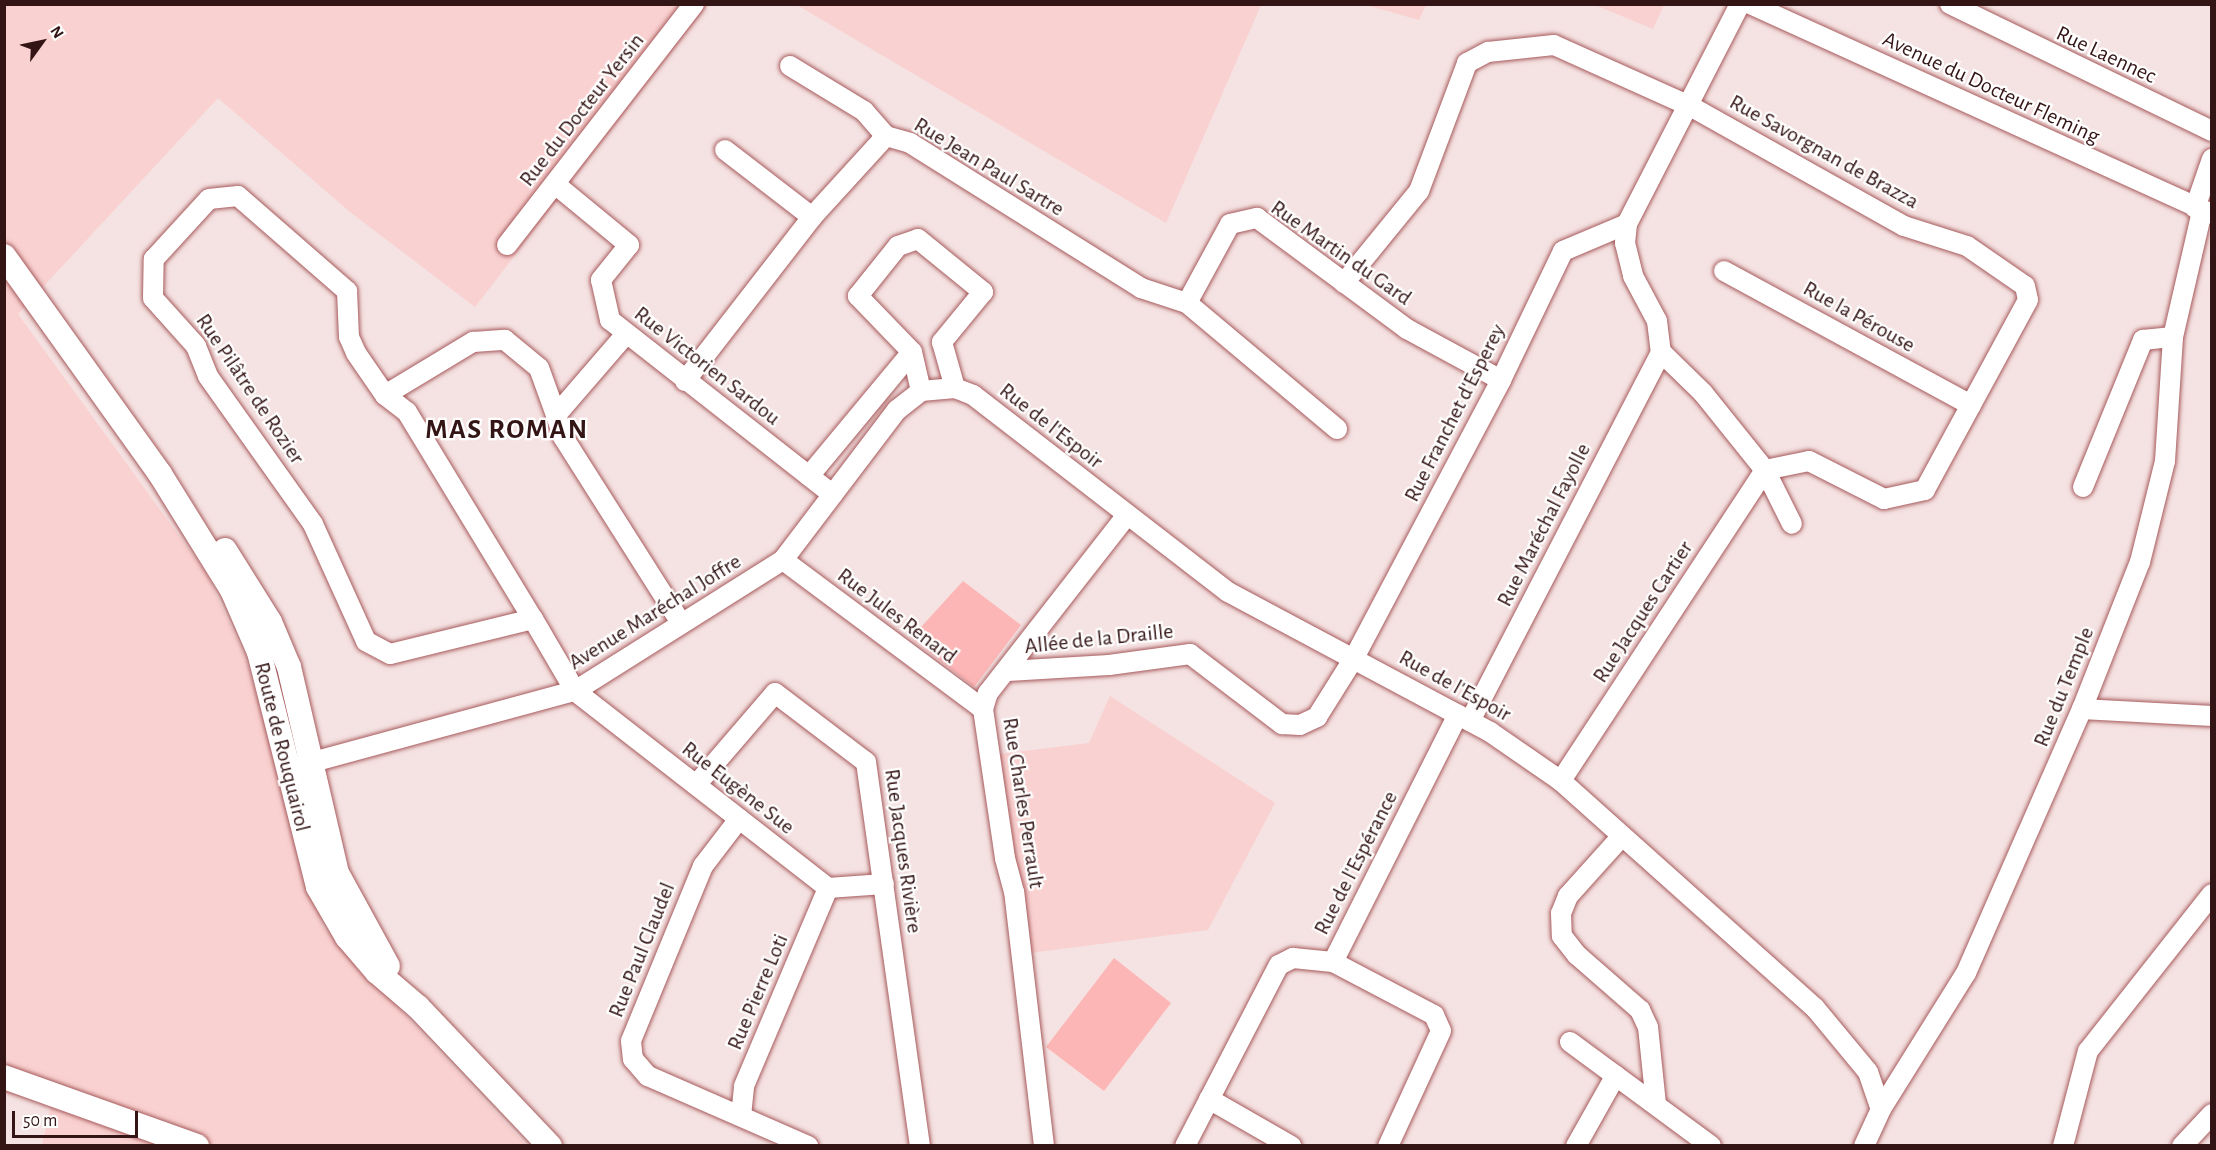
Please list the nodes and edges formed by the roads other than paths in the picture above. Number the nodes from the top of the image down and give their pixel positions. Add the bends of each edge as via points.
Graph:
1 (694, 4) edge
2 (1740, 4) edge
3 (1750, 4) edge
4 (1950, 4) edge
5 (790, 66) dead end
6 (1690, 106) junction
7 (2211, 131) edge
8 (886, 136) junction
9 (725, 150) dead end
10 (2211, 159) edge
11 (555, 184) junction
12 (2203, 211) edge
13 (812, 217) junction
14 (1627, 224) junction
15 (507, 245) dead end
16 (4, 256) edge
17 (1724, 271) dead end
18 (1344, 283) junction
19 (1187, 303) junction
20 (626, 334) junction
21 (2173, 337) junction
22 (1661, 351) junction
23 (912, 352) junction
24 (1501, 380) junction
25 (685, 381) junction
26 (938, 389) junction
27 (385, 395) junction
28 (1971, 405) junction
29 (556, 415) junction
30 (1337, 429) dead end
31 (1765, 470) junction
32 (160, 474) junction
33 (809, 476) junction
34 (2083, 487) dead end
35 (833, 495) junction
36 (1127, 515) junction
37 (1792, 524) dead end
38 (783, 560) junction
39 (533, 619) junction
40 (681, 623) junction
41 (1354, 658) junction
42 (1008, 671) junction
43 (575, 691) junction
44 (984, 709) junction
45 (2082, 709) junction
46 (2211, 716) edge
47 (1464, 718) junction
48 (311, 763) junction
49 (287, 770) junction
50 (1562, 781) junction
51 (696, 785) junction
52 (739, 819) junction
53 (1622, 836) junction
54 (884, 884) junction
55 (828, 888) junction
56 (2211, 894) edge
57 (1333, 962) junction
58 (418, 1006) junction
59 (1570, 1041) dead end
60 (1616, 1075) junction
61 (4, 1077) edge
62 (1209, 1099) junction
63 (1656, 1105) junction
64 (1881, 1109) junction
65 (2211, 1114) edge
66 (741, 1116) junction
67 (197, 1146) edge
68 (550, 1146) edge
69 (808, 1146) edge
70 (920, 1146) edge
71 (1044, 1146) edge
72 (1185, 1146) edge
73 (1291, 1146) edge
74 (1388, 1146) edge
75 (1576, 1146) edge
76 (1711, 1146) edge
77 (1864, 1146) edge
78 (2063, 1146) edge
79 (2182, 1146) edge

1 - 11 street, Rue du Docteur Yersin
2 - 6 street
3 - 12 street, Avenue du Docteur Fleming
4 - 7 street, Rue Laennec
5 - 8 street via 864,111
6 - 14 street
6 - 18 street, Rue Savorgnan de Brazza via 1554,45 1488,52 1467,63 1419,191
6 - 28 street, Rue Savorgnan de Brazza via 1904,226 1967,246 2025,286 2028,300
8 - 13 street, Rue Jean Paul Sartre
8 - 19 street, Rue Jean Paul Sartre via 910,142 1141,288
9 - 13 street
10 - 12 street
11 - 15 street, Rue du Docteur Yersin
11 - 20 street, Rue Victorien Sardou via 629,245 601,280 610,320
12 - 21 street, Rue du Temple
13 - 25 street, Rue Jean Paul Sartre
14 - 22 street via 1625,243 1633,276 1657,321
14 - 24 street, Rue Franchet d'Esperey via 1563,251
16 - 32 street, Route de Rouquairol
17 - 28 street, Rue la Pérouse
18 - 19 street, Rue Martin du Gard via 1257,219 1230,224
18 - 24 street, Rue Martin du Gard via 1407,328
19 - 30 street
20 - 25 street, Rue Victorien Sardou
20 - 29 street
21 - 34 street via 2143,340
21 - 45 street, Rue du Temple via 2165,461 2140,562
22 - 31 street via 1703,393
22 - 47 street, Rue Maréchal Fayolle
23 - 26 street
23 - 26 street via 858,296 898,246 918,239 983,292 942,342
23 - 33 street
24 - 41 street, Rue Franchet d'Esperey
25 - 33 street, Rue Victorien Sardou
26 - 35 street, Avenue Maréchal Joffre via 897,410
26 - 36 street, Rue de l'Espoir via 973,395
27 - 29 street via 473,342 505,340 539,369
27 - 39 street, Rue Pilâtre de Rozier via 407,412
27 - 39 street, Rue Pilâtre de Rozier via 349,337 347,291 238,196 209,198 154,259 153,298 196,346 208,376 313,524 366,641 390,654
28 - 31 street, Rue Savorgnan de Brazza via 1925,490 1884,499 1809,461
29 - 40 street via 562,437
31 - 37 street
31 - 50 street, Rue Jacques Cartier
32 - 48 street, Route de Rouquairol via 217,539 270,622 289,667
32 - 49 street, Route de Rouquairol via 232,590 259,652
33 - 35 street, Rue Victorien Sardou
35 - 38 street, Avenue Maréchal Joffre
36 - 41 street, Rue de l'Espoir via 1228,592
36 - 42 street, Rue Charles Perrault
38 - 40 street, Avenue Maréchal Joffre
38 - 44 street, Rue Jules Renard
39 - 43 street, Rue Pilâtre de Rozier
40 - 43 street, Avenue Maréchal Joffre
41 - 42 street, Allée de la Draille via 1317,717 1300,724 1282,724 1190,654 1109,665
41 - 47 street, Rue de l'Espoir
42 - 44 street, Rue Charles Perrault via 988,693
43 - 48 street, Avenue Maréchal Joffre
43 - 51 street, Rue Eugène Sue
44 - 71 street, Rue Charles Perrault via 1005,858 1014,891
45 - 46 street
45 - 64 street, Rue du Temple via 1966,973
47 - 50 street, Rue de l'Espoir
47 - 57 street, Rue de l'Espérance
48 - 49 street, Avenue Maréchal Joffre
48 - 58 street, Route de Rouquairol via 337,873 375,947
49 - 58 street, Route de Rouquairol via 318,887 347,937 377,972
50 - 53 street, Rue de l'Espoir
51 - 52 street, Rue Eugène Sue
51 - 54 street, Rue Jacques Rivière via 775,693 866,762
52 - 55 street, Rue Eugène Sue
52 - 66 street, Rue Paul Claudel via 703,866 631,1041 633,1059 648,1076
53 - 63 street via 1568,896 1561,913 1562,936 1577,955 1640,1010 1648,1027
53 - 64 street, Rue de l'Espoir via 1815,1008 1868,1072
54 - 55 street
54 - 70 street, Rue Jacques Rivière
55 - 66 street, Rue Pierre Loti via 744,1086
56 - 78 street via 2088,1051
57 - 62 street, Rue de l'Espérance via 1293,958 1279,965
57 - 74 street via 1434,1016 1441,1031
58 - 68 street, Route de Rouquairol
59 - 60 street
60 - 63 street
60 - 75 street
61 - 67 street
62 - 72 street, Rue de l'Espérance
62 - 73 street
63 - 76 street
64 - 77 street, Rue du Temple
65 - 79 street
66 - 69 street, Rue Paul Claudel

